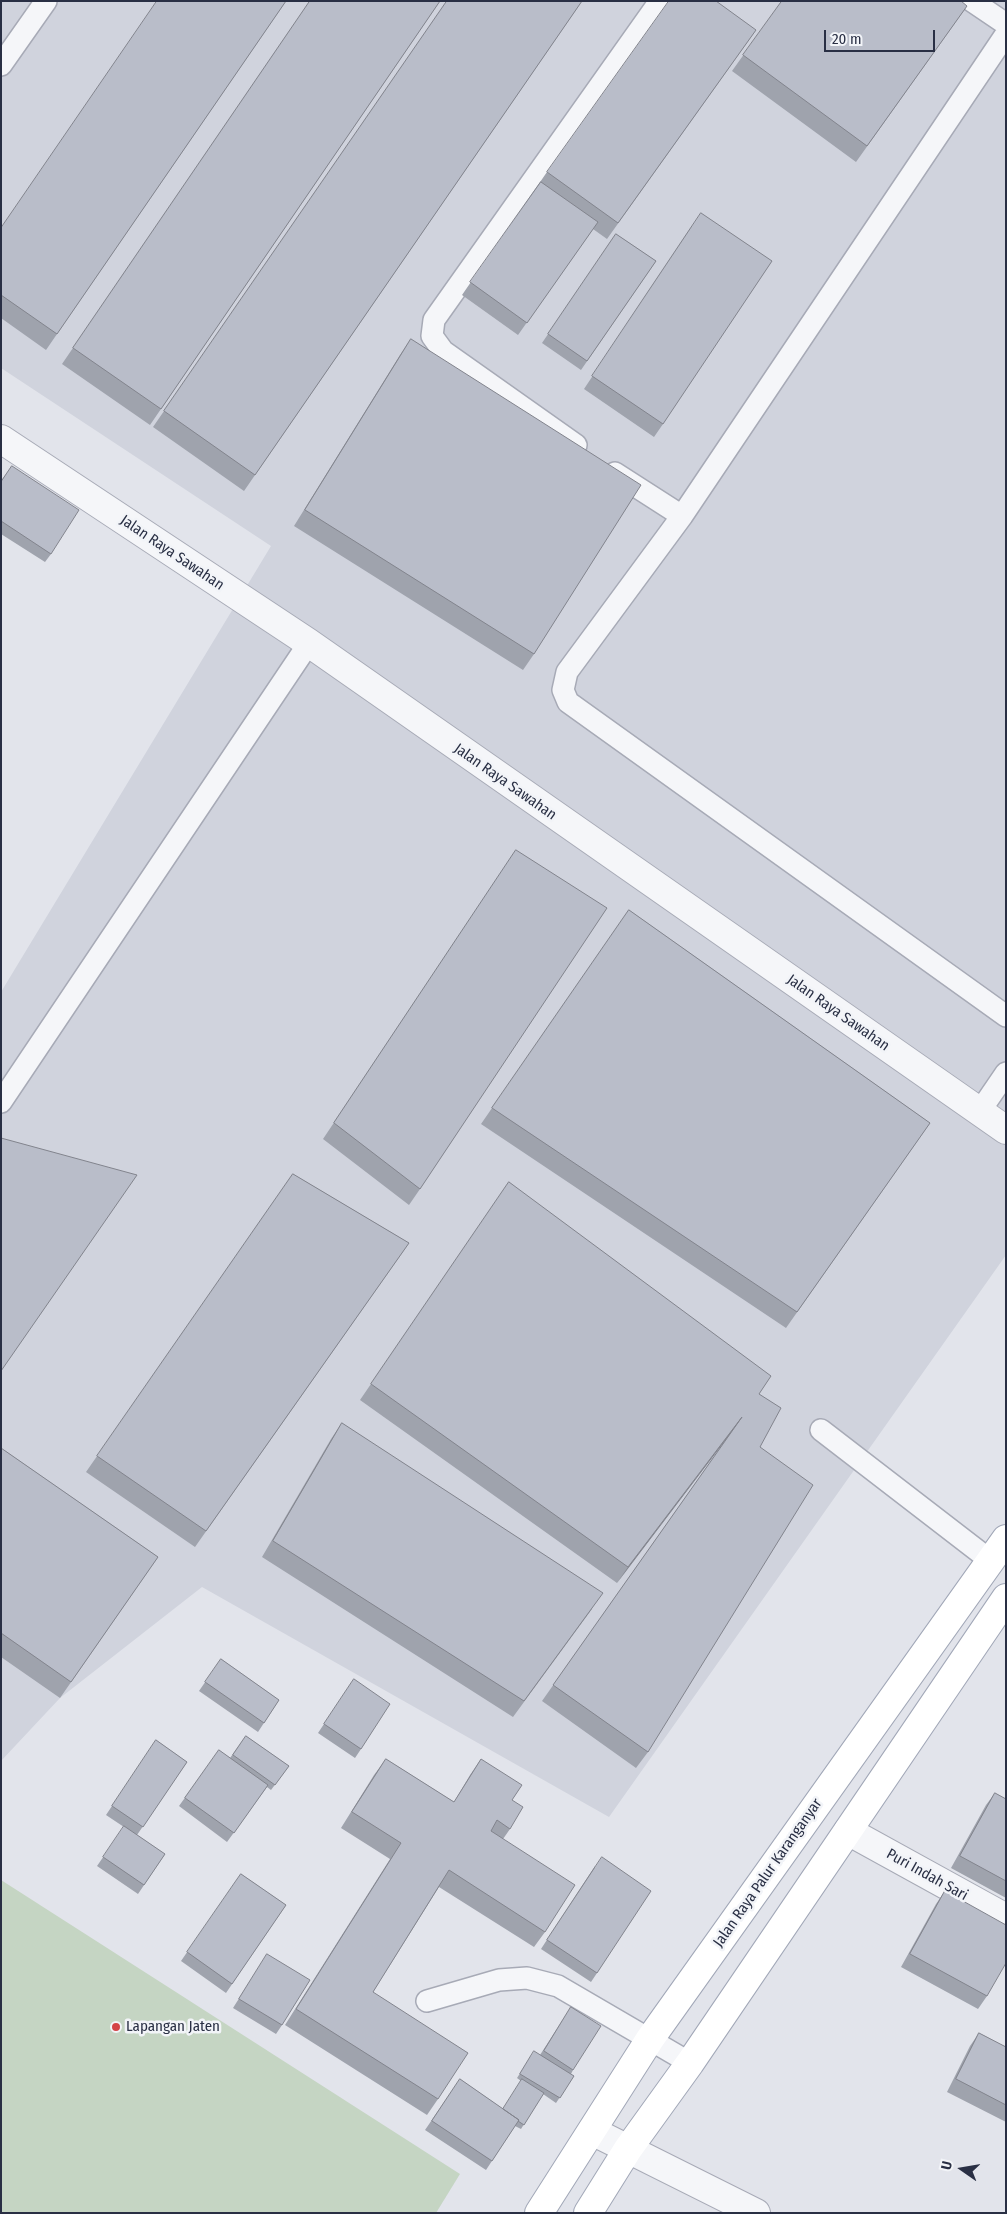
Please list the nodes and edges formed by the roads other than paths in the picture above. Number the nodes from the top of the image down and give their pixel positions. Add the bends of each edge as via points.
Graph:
1 (46, 1) edge
2 (660, 1) edge
3 (972, 1) edge
4 (1006, 24) edge
5 (1006, 34) edge
6 (1, 65) edge
7 (1, 440) edge
8 (682, 516) junction
9 (309, 643) junction
10 (1006, 1016) edge
11 (1006, 1073) edge
12 (1, 1102) edge
13 (980, 1112) junction
14 (1006, 1130) edge
15 (822, 1430) dead end
16 (1006, 1538) edge
17 (990, 1560) junction
18 (1006, 1598) edge
19 (848, 1831) junction
20 (1006, 1918) edge
21 (427, 2001) dead end
22 (650, 2039) junction
23 (690, 2064) junction
24 (592, 2131) junction
25 (640, 2155) junction
26 (539, 2213) edge
27 (588, 2213) edge
28 (756, 2213) edge

1 - 6 lane
2 - 8 lane via 434,320 432,336 443,351 636,488
3 - 4 lane
5 - 8 lane
7 - 9 street, Jalan Raya Sawahan
8 - 10 lane via 567,672 563,690 568,702
9 - 12 lane
9 - 13 street, Jalan Raya Sawahan
11 - 13 lane
13 - 14 street, Jalan Raya Sawahan
15 - 17 lane
16 - 17 main road, Jalan Raya Palur Karanganyar
17 - 22 main road, Jalan Raya Palur Karanganyar
18 - 19 main road
19 - 20 street, Puri Indah Sari
19 - 23 main road
21 - 22 lane via 499,1980 527,1978 558,1986
22 - 23 lane
22 - 24 main road, Jalan Raya Palur Karanganyar
23 - 25 main road
24 - 25 street
24 - 26 main road, Jalan Raya Palur Karanganyar
25 - 27 main road
25 - 28 street

